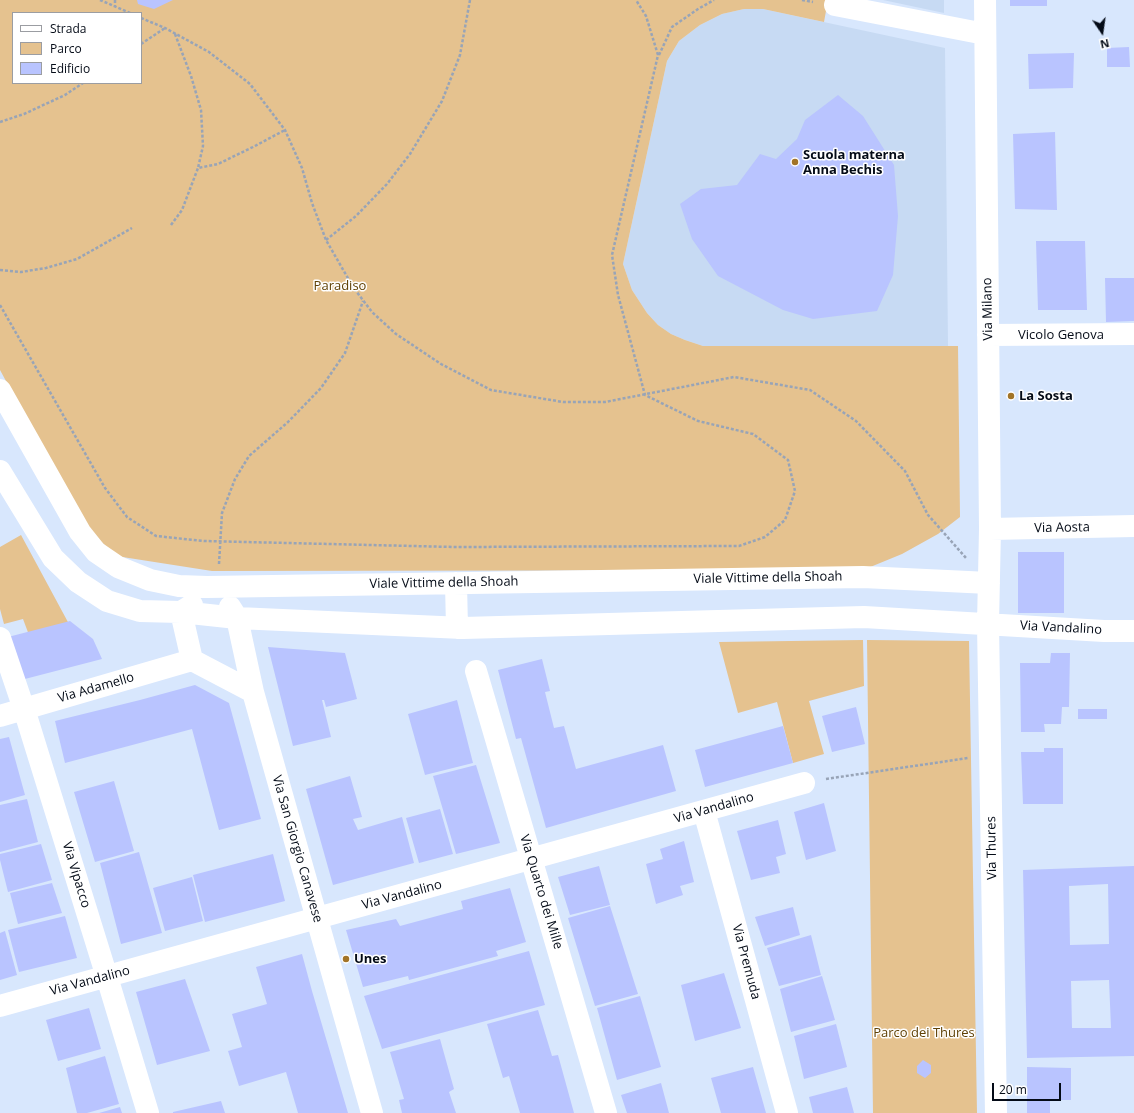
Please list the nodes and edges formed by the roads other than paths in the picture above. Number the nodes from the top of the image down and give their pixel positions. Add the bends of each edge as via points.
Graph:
1 (985, 0) edge
2 (835, 4) dead end
3 (986, 34) junction
4 (1134, 334) edge
5 (988, 335) junction
6 (0, 390) edge
7 (0, 471) edge
8 (1134, 526) edge
9 (990, 529) junction
10 (456, 583) junction
11 (989, 584) junction
12 (218, 587) junction
13 (181, 612) junction
14 (237, 618) junction
15 (988, 624) junction
16 (457, 628) junction
17 (1134, 631) edge
18 (0, 638) edge
19 (192, 660) junction
20 (476, 671) dead end
21 (254, 692) junction
22 (24, 709) junction
23 (0, 716) edge
24 (804, 783) road end
25 (704, 811) junction
26 (532, 859) junction
27 (316, 919) junction
28 (108, 977) junction
29 (0, 1006) edge
30 (148, 1113) edge
31 (372, 1113) edge
32 (606, 1113) edge
33 (787, 1113) edge
34 (996, 1113) edge

1 - 3 street, Via Milano
2 - 3 street
3 - 5 street, Via Milano
4 - 5 street, Vicolo Genova
5 - 9 street, Via Milano
6 - 12 street, Viale Vittime della Shoah via 80,532 96,552 118,567 150,580 179,586
7 - 13 street via 53,558 78,582 107,601 140,610
8 - 9 street, Via Aosta
9 - 11 street, Via Milano
10 - 11 street, Viale Vittime della Shoah via 863,577
10 - 12 street, Viale Vittime della Shoah
10 - 16 street
11 - 15 street, Via Thures
12 - 13 street
12 - 14 street, Via San Giorgio Canavese
13 - 14 street
13 - 19 street
14 - 16 street
14 - 21 street, Via San Giorgio Canavese
15 - 16 street via 864,617
15 - 17 street, Via Vandalino
15 - 34 street, Via Thures
18 - 22 street, Via Vipacco
19 - 21 street
19 - 22 street, Via Adamello
20 - 26 street, Via Quarto dei Mille
21 - 27 street, Via San Giorgio Canavese
22 - 23 street, Via Adamello
22 - 28 street, Via Vipacco
24 - 25 street, Via Vandalino
25 - 26 street, Via Vandalino
25 - 33 street, Via Premuda
26 - 27 street, Via Vandalino
26 - 32 street, Via Quarto dei Mille
27 - 28 street, Via Vandalino
27 - 31 street, Via San Giorgio Canavese
28 - 29 street, Via Vandalino
28 - 30 street, Via Vipacco

